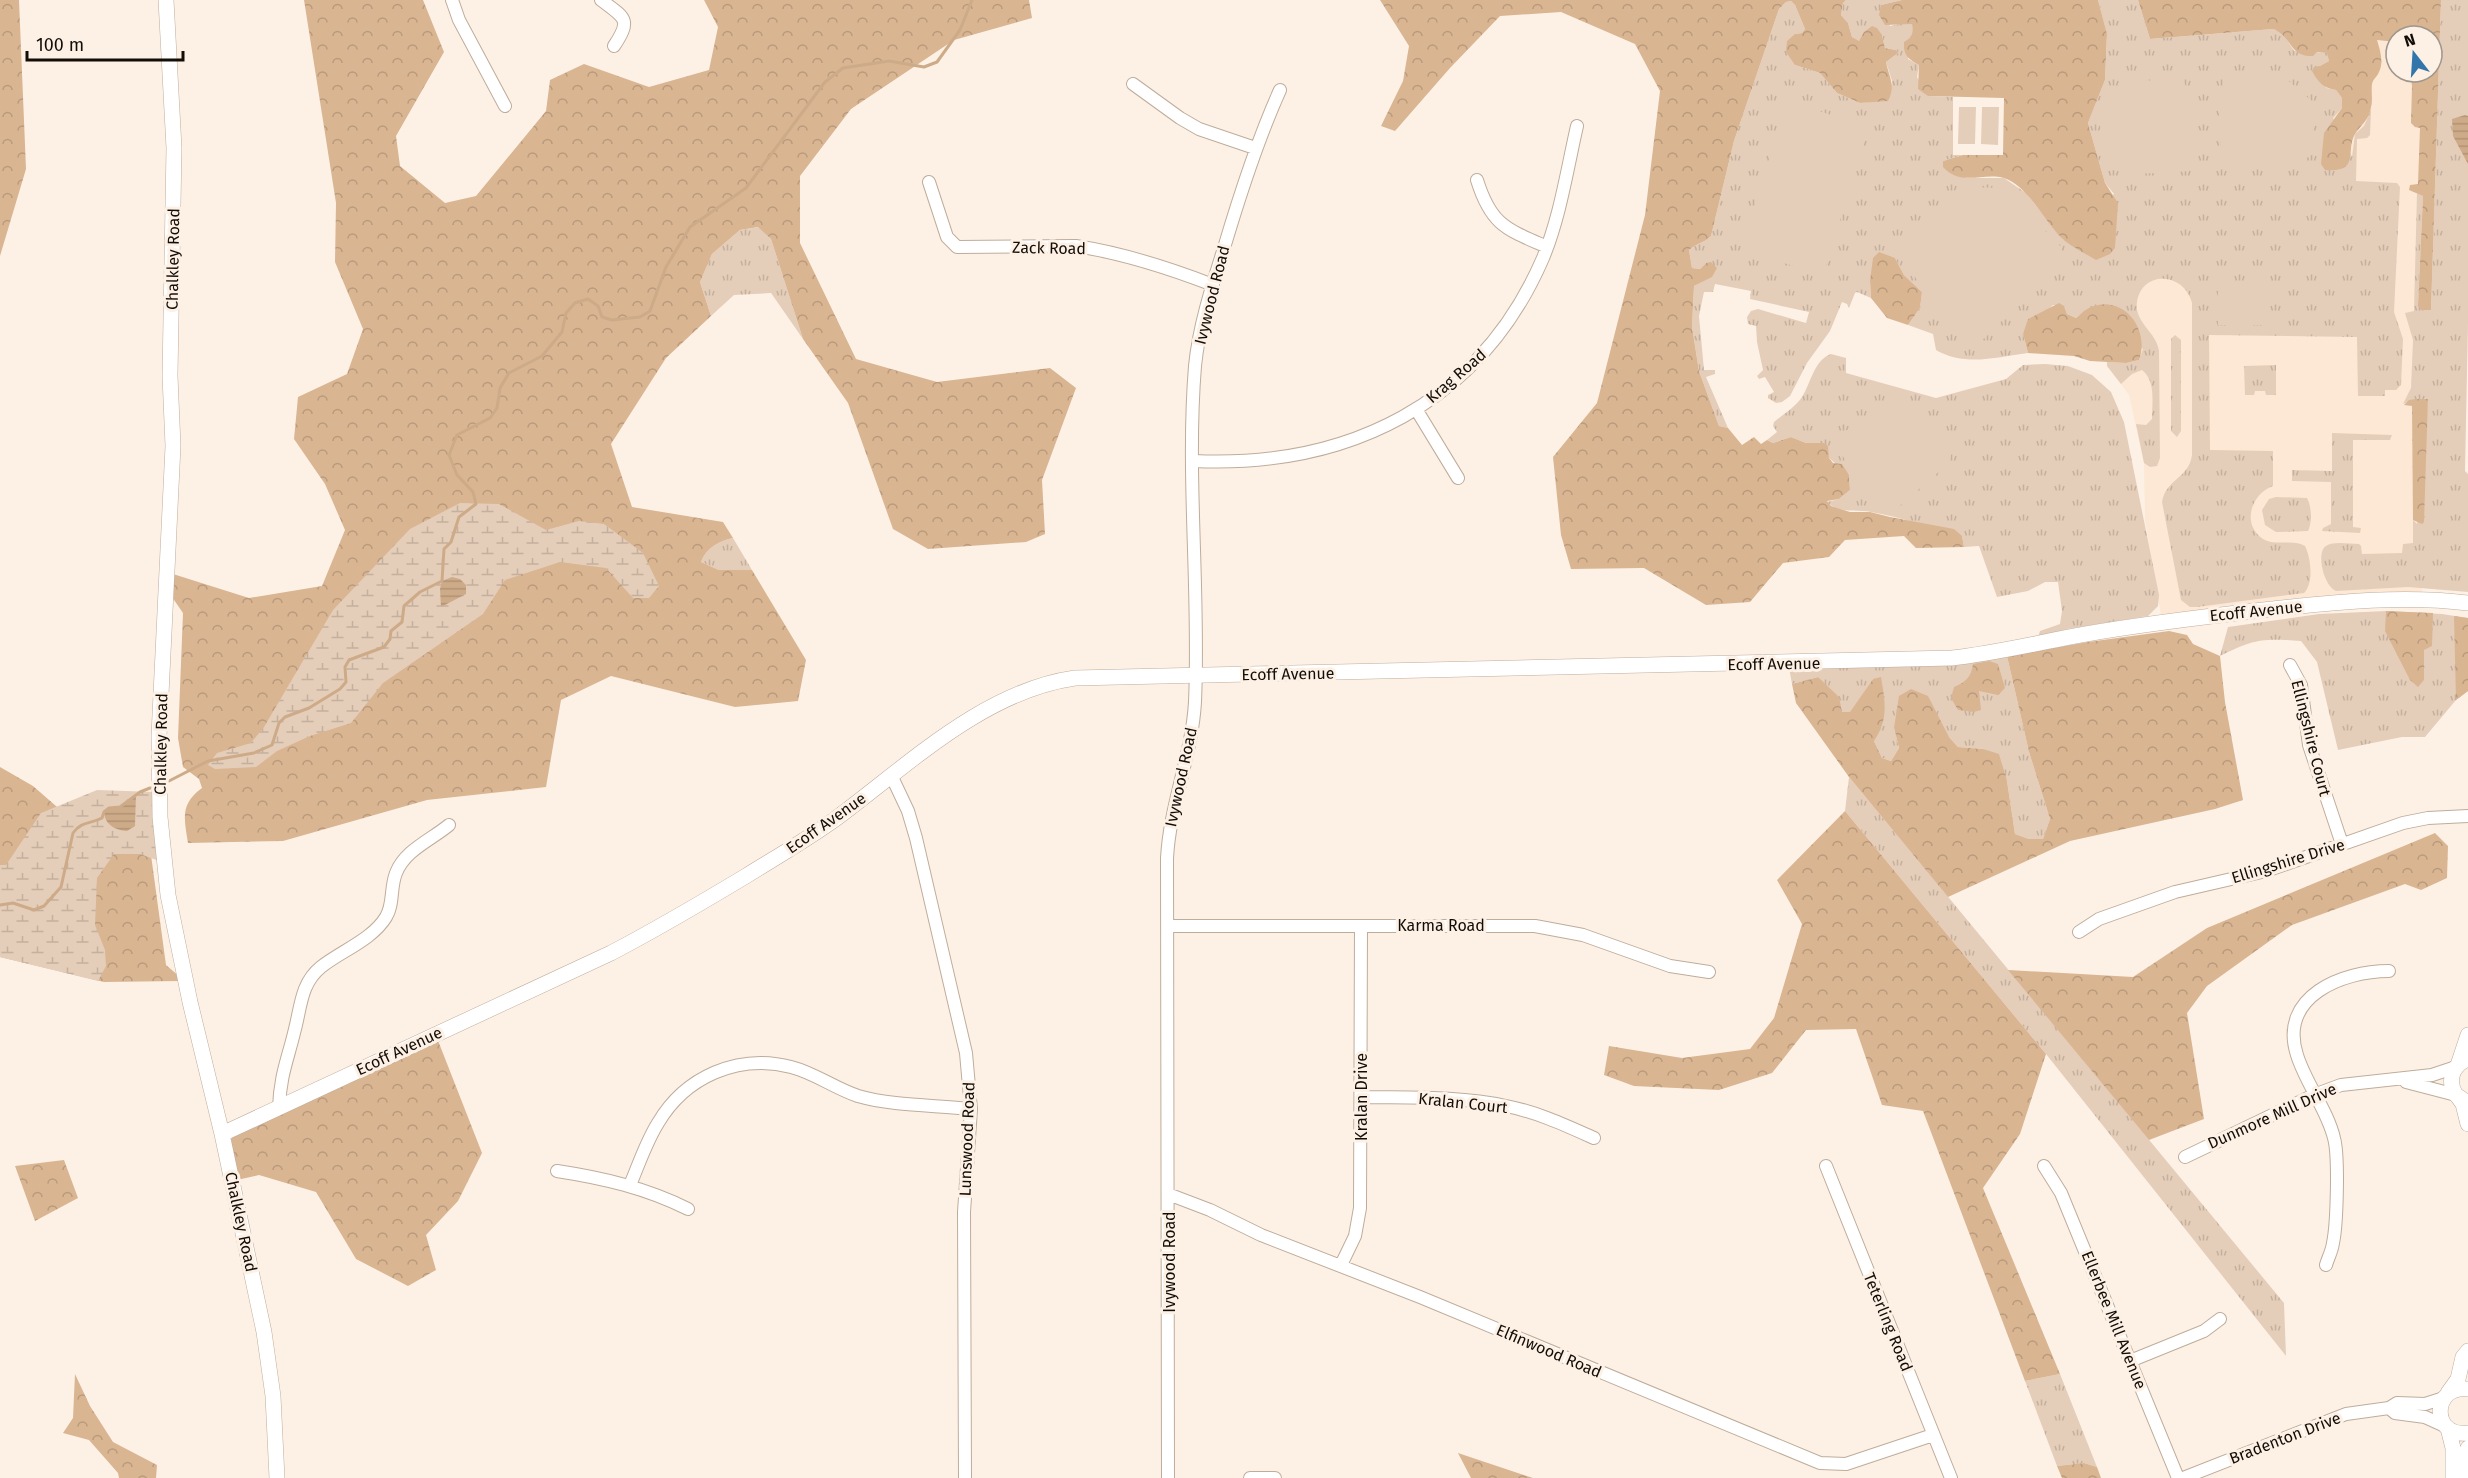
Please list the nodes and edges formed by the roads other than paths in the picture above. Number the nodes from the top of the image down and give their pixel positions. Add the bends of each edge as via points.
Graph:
1 (166, 0) edge
2 (452, 0) edge
3 (601, 0) edge
4 (614, 46) dead end
5 (1133, 84) dead end
6 (1280, 90) dead end
7 (505, 106) dead end
8 (1577, 126) dead end
9 (1255, 148) junction
10 (1477, 180) dead end
11 (929, 182) dead end
12 (1547, 247) junction
13 (1213, 285) junction
14 (1416, 410) junction
15 (1194, 461) junction
16 (1458, 478) dead end
17 (2468, 603) edge
18 (2290, 665) dead end
19 (1195, 676) junction
20 (891, 776) junction
21 (2468, 816) edge
22 (449, 825) dead end
23 (2342, 844) junction
24 (1167, 926) junction
25 (1361, 926) junction
26 (2079, 932) dead end
27 (2389, 971) dead end
28 (1709, 972) dead end
29 (2468, 1035) edge
30 (2460, 1064) edge
31 (2396, 1080) junction
32 (2314, 1095) junction
33 (1362, 1097) junction
34 (2461, 1098) edge
35 (279, 1108) junction
36 (971, 1109) junction
37 (2468, 1124) edge
38 (222, 1134) junction
39 (1594, 1138) dead end
40 (2185, 1157) dead end
41 (1826, 1166) dead end
42 (2044, 1166) dead end
43 (557, 1171) dead end
44 (630, 1185) junction
45 (1168, 1194) junction
46 (688, 1209) dead end
47 (1341, 1265) junction
48 (2326, 1265) dead end
49 (2220, 1319) dead end
50 (2468, 1351) edge
51 (2130, 1361) junction
52 (2468, 1389) edge
53 (2446, 1396) junction
54 (2389, 1408) junction
55 (2446, 1427) junction
56 (2468, 1433) edge
57 (1933, 1435) junction
58 (2468, 1448) edge
59 (277, 1478) edge
60 (965, 1478) edge
61 (1168, 1478) edge
62 (1250, 1478) edge
63 (1275, 1478) edge
64 (1951, 1478) edge
65 (2178, 1478) edge
66 (2183, 1478) edge
67 (2453, 1478) edge
68 (2461, 1478) edge

1 - 38 street, Chalkley Road via 174,145 170,376 173,446 159,736 160,817 170,906
2 - 7 street
3 - 4 street via 625,21
5 - 9 street via 1199,129
6 - 9 street, Ivywood Road
8 - 12 street, Krag Road
9 - 13 street, Ivywood Road
10 - 12 street via 1483,201 1495,219
11 - 13 street, Zack Road via 947,237 957,247 1076,246
12 - 14 street, Krag Road via 1529,288 1499,335 1465,373
13 - 15 street, Ivywood Road via 1196,364
14 - 15 street, Krag Road via 1366,435 1309,453 1254,462
14 - 16 street
15 - 19 street, Ivywood Road
17 - 19 street, Ecoff Avenue via 2380,599 2286,608 2119,628 1952,658
18 - 23 street, Ellingshire Court via 2301,685 2308,740
19 - 20 street, Ecoff Avenue via 1075,678 1039,685 978,716
19 - 24 street, Ivywood Road via 1191,735 1168,844
20 - 35 street, Ecoff Avenue via 801,842 655,931
20 - 36 street, Lunswood Road via 916,838 966,1053
21 - 23 street, Ellingshire Drive via 2410,822
22 - 35 street via 401,863 392,885 390,907 380,925 321,967 306,986 282,1068
23 - 26 street, Ellingshire Drive via 2266,871 2175,892 2099,919
24 - 25 street, Karma Road
24 - 45 street, Ivywood Road
25 - 28 street, Karma Road via 1535,926 1583,935 1671,966
25 - 33 street, Kralan Drive
27 - 32 street via 2364,972 2334,981 2316,990 2303,1006 2294,1045
29 - 30 street
30 - 31 street, Dunmore Mill Drive via 2437,1074
30 - 34 street via 2451,1084
31 - 32 street, Dunmore Mill Drive via 2341,1085
31 - 34 street, Dunmore Mill Drive
32 - 40 street, Dunmore Mill Drive
32 - 48 street via 2334,1135 2336,1152 2333,1243
33 - 39 street, Kralan Court via 1480,1101 1535,1114
33 - 47 street, Kralan Drive via 1360,1208 1355,1236
34 - 37 street
35 - 38 street, Ecoff Avenue
36 - 44 street via 873,1099 789,1066 738,1065 705,1076 671,1105 650,1138
36 - 60 street, Lunswood Road via 964,1212
38 - 59 street, Chalkley Road via 267,1349
41 - 57 street, Teterling Road
42 - 51 street, Ellerbee Mill Avenue via 2061,1193
43 - 44 street
44 - 46 street
45 - 47 street, Elfinwood Road
45 - 61 street, Ivywood Road
47 - 57 street, Elfinwood Road via 1820,1463 1846,1464
49 - 51 street via 2204,1331
50 - 53 street
51 - 65 street, Ellerbee Mill Avenue
52 - 53 street via 2458,1389
53 - 54 street, Bradenton Drive via 2425,1404 2397,1403
53 - 55 street via 2440,1409
54 - 55 street, Bradenton Drive
54 - 66 street, Bradenton Drive via 2346,1414
55 - 56 street via 2460,1434
55 - 67 street via 2453,1448
57 - 64 street, Teterling Road
58 - 68 street
62 - 63 street

